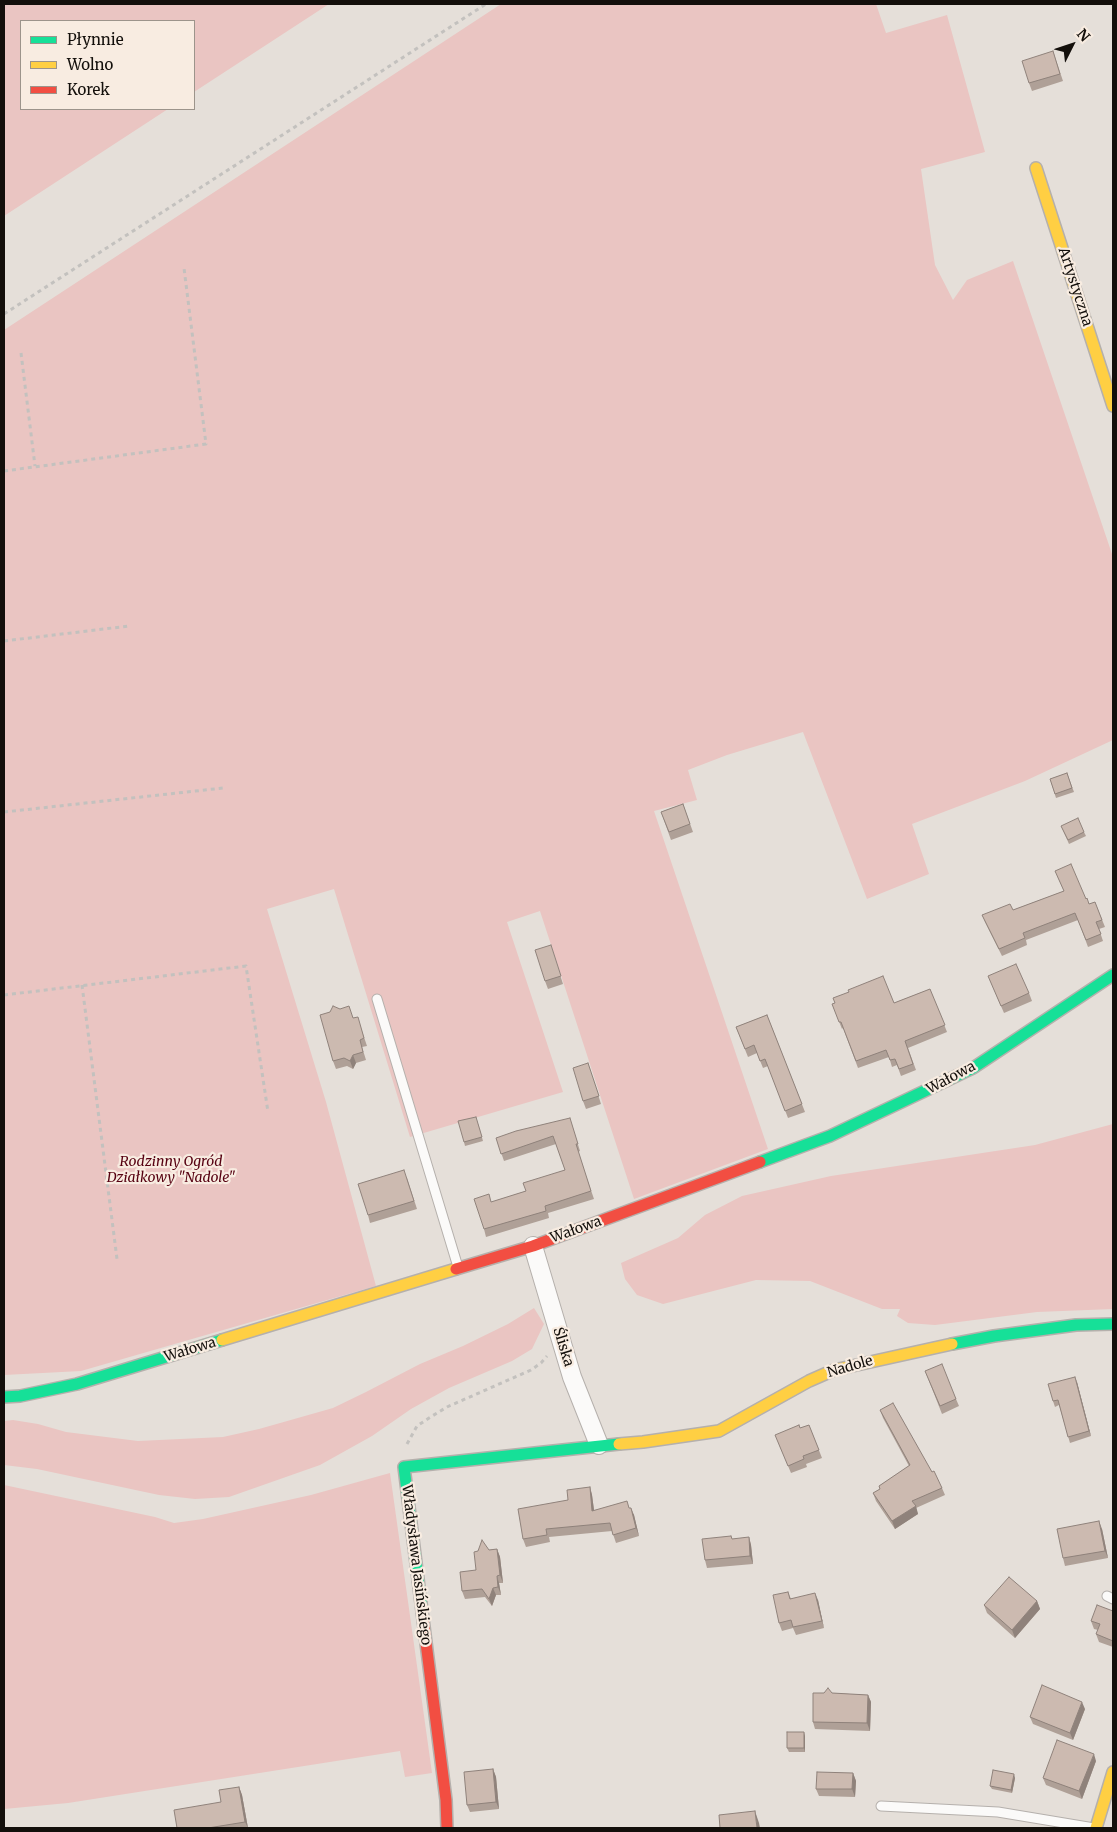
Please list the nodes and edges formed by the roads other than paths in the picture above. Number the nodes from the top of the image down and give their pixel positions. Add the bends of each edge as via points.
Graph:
1 (1036, 168) dead end
2 (1113, 406) edge
3 (1113, 975) edge
4 (377, 999) dead end
5 (533, 1246) junction
6 (458, 1270) junction
7 (1113, 1324) edge
8 (4, 1397) edge
9 (598, 1445) junction
10 (1113, 1772) edge
11 (881, 1806) dead end
12 (447, 1828) edge
13 (1095, 1828) edge

1 - 2 street, Artystyczna
3 - 5 street, Wałowa via 973,1068 915,1097 830,1136
4 - 6 lane
5 - 6 street, Wałowa
5 - 9 street, Śliska via 572,1377
6 - 8 street, Wałowa via 77,1384
7 - 9 street, Nadole via 1076,1325 994,1336 897,1355 825,1374 719,1431
9 - 12 street, Władysława Jasińskiego via 404,1467
10 - 13 street
11 - 13 lane via 998,1812

